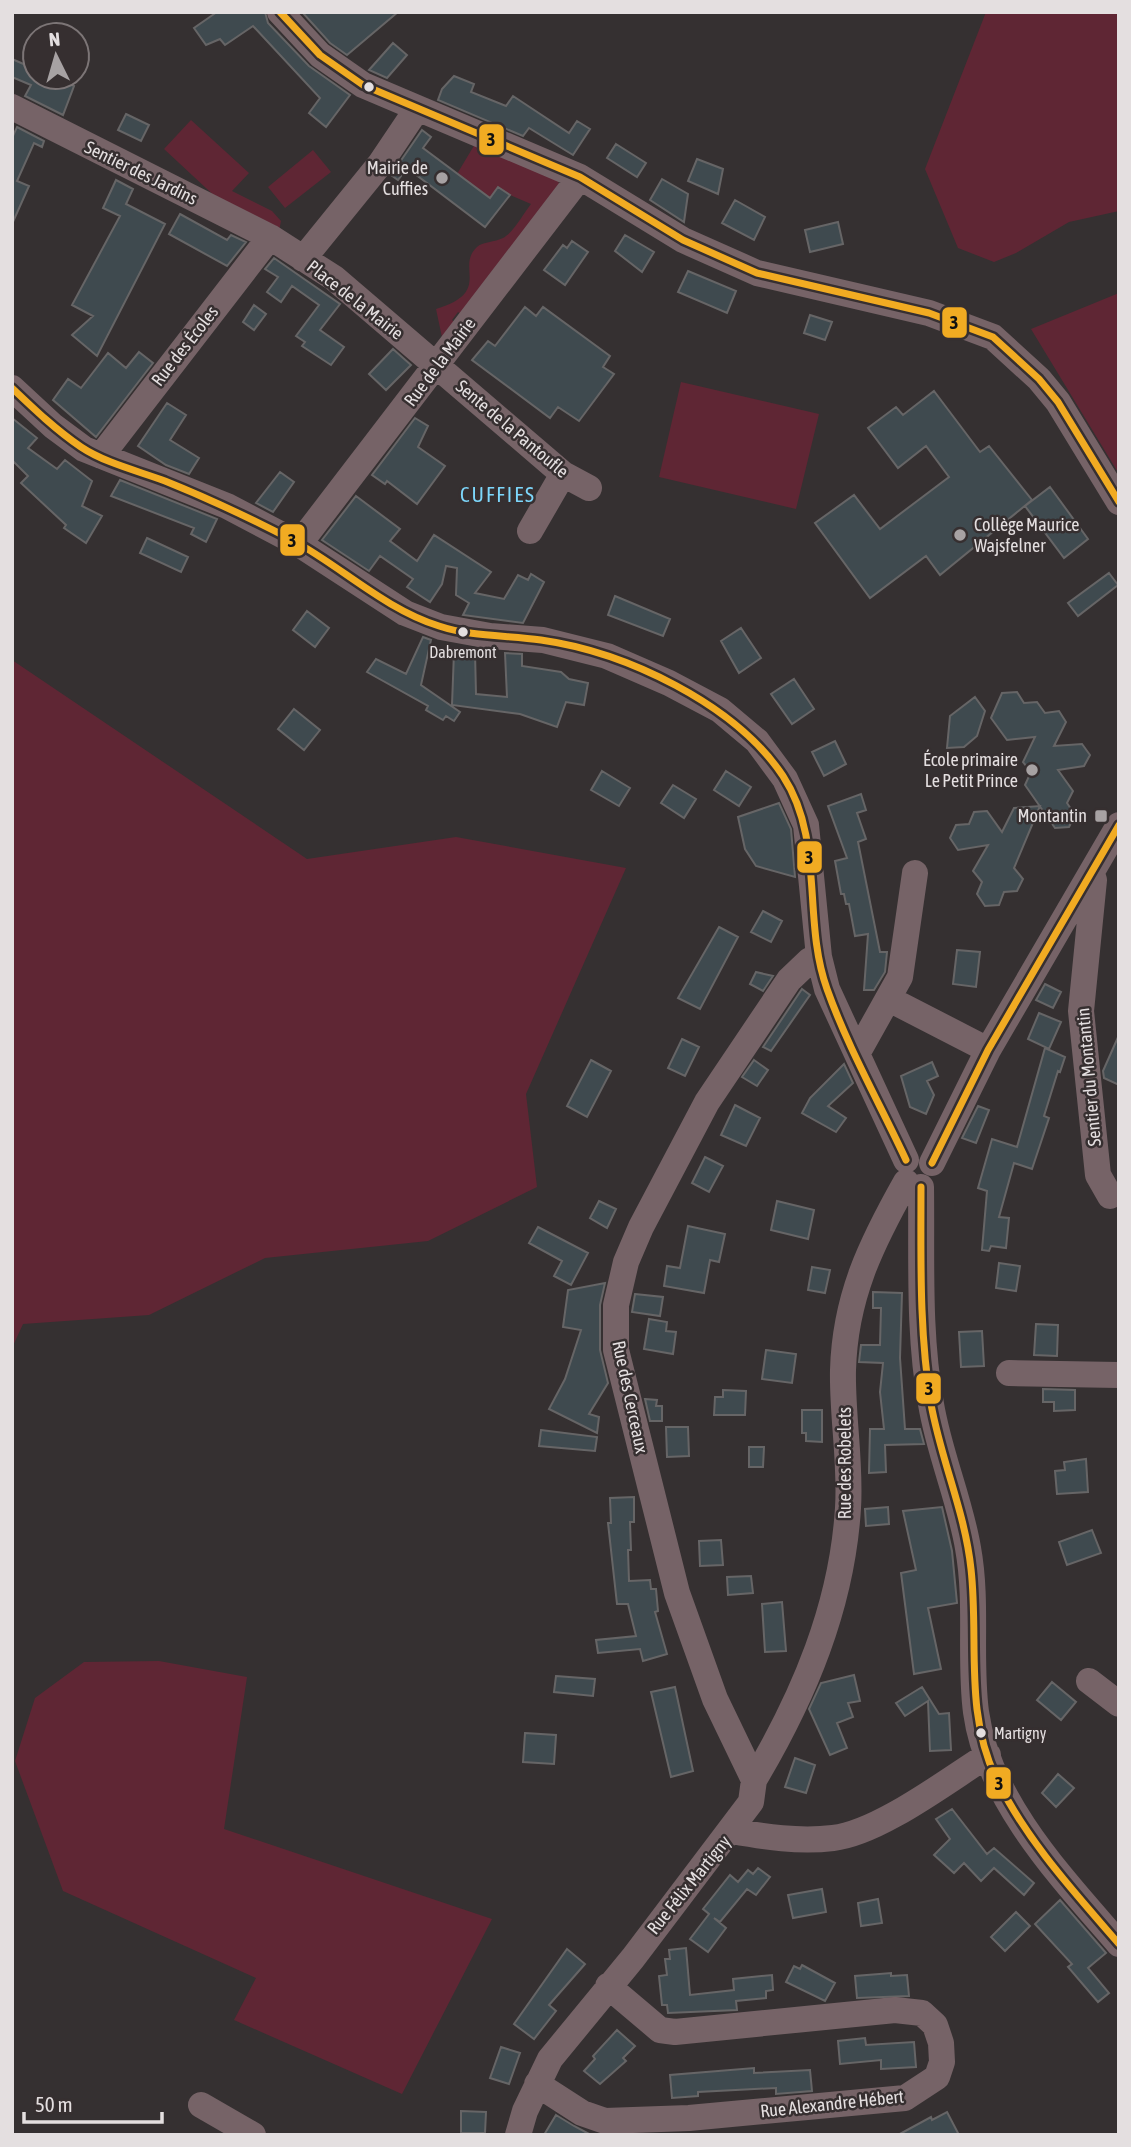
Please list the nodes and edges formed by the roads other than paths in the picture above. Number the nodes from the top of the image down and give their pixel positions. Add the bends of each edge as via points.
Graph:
1 (280, 12) edge
2 (12, 107) edge
3 (417, 109) junction
4 (580, 177) junction
5 (270, 237) junction
6 (303, 259) junction
7 (438, 366) junction
8 (12, 388) edge
9 (101, 456) junction
10 (563, 474) junction
11 (589, 488) dead end
12 (1119, 502) edge
13 (530, 531) dead end
14 (299, 544) junction
15 (1119, 825) edge
16 (1091, 872) junction
17 (915, 873) dead end
18 (819, 957) junction
19 (889, 999) junction
20 (988, 1050) junction
21 (857, 1054) junction
22 (916, 1173) junction
23 (1110, 1196) dead end
24 (1009, 1373) dead end
25 (1119, 1375) edge
26 (1089, 1681) dead end
27 (1119, 1703) edge
28 (988, 1755) junction
29 (754, 1780) junction
30 (732, 1830) junction
31 (1119, 1944) edge
32 (608, 1986) junction
33 (537, 2084) junction
34 (201, 2105) dead end
35 (253, 2135) edge
36 (519, 2135) edge

1 - 3 street via 320,55 363,85
2 - 5 street, Sentier des Jardins
3 - 4 street
3 - 6 street via 380,164
4 - 7 street, Rue de la Mairie
4 - 12 street via 683,240 757,273 929,313 993,337 1058,402
5 - 6 street, Place de la Mairie
5 - 9 street, Rue des Écoles
6 - 7 street, Place de la Mairie via 334,278
7 - 10 street, Sente de la Pantoufle
7 - 14 street, Rue de la Mairie
8 - 9 street via 52,426
9 - 14 street via 228,506
10 - 11 street, Sente de la Pantoufle
10 - 13 street
14 - 18 street via 417,618 441,627 542,640 607,656 720,710 757,741 785,779 806,825
15 - 16 street, Rue des Robelets
16 - 20 street, Rue des Robelets
16 - 23 street, Sentier du Montantin via 1094,880 1081,1012 1098,1175
17 - 19 street via 900,977
18 - 21 street via 827,989
18 - 29 street, Rue des Cerceaux via 789,980 707,1102 641,1227 626,1262 616,1306 616,1350 677,1593 715,1699
19 - 20 street
19 - 21 street
20 - 22 street, Rue des Robelets
21 - 22 street
22 - 28 street via 924,1358 931,1408 968,1547 976,1714
22 - 29 street, Rue des Robelets via 870,1247 851,1299 843,1369 848,1507 832,1614 788,1724
24 - 25 street
26 - 27 street
28 - 30 street, Rue Félix Martigny via 869,1828 834,1838 779,1839
28 - 31 street via 1016,1815
29 - 30 street via 751,1802
30 - 32 street, Rue Félix Martigny
32 - 33 street, Rue Félix Martigny via 550,2059
32 - 33 street, Rue Alexandre Hébert via 660,2030 675,2032 895,2010 922,2013 935,2025 942,2062 937,2077 905,2098 689,2118 605,2121 582,2113
33 - 36 street, Rue Félix Martigny
34 - 35 street

